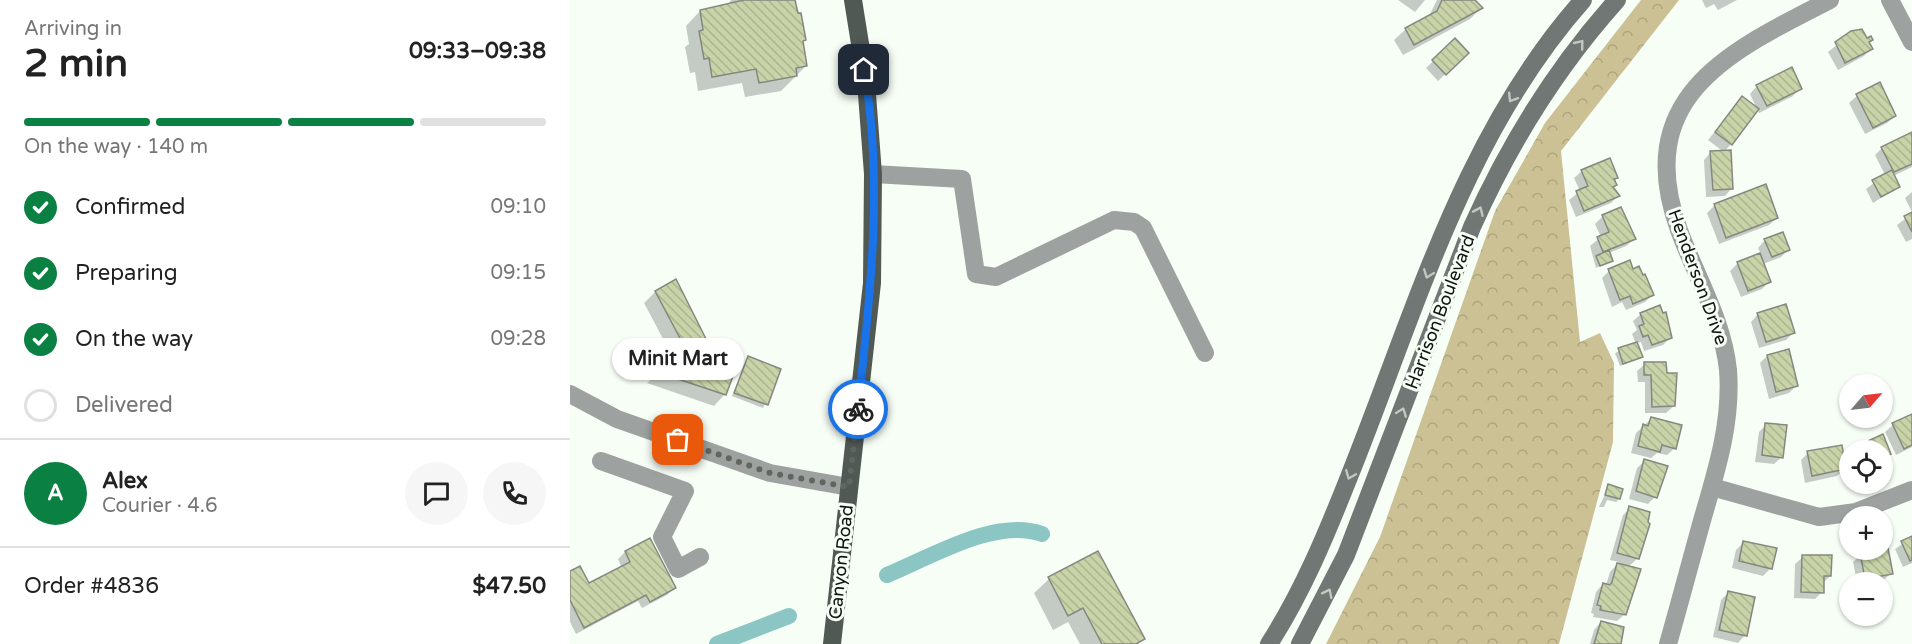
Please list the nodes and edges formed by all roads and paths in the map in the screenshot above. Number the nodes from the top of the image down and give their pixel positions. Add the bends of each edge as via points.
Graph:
1 (853, 0) edge
2 (1583, 0) edge
3 (1617, 0) edge
4 (1830, 0) edge
5 (1890, 0) edge
6 (1912, 42) edge
7 (873, 174) junction
8 (1205, 353) dead end
9 (570, 394) edge
10 (601, 461) dead end
11 (849, 487) junction
12 (1712, 487) junction
13 (1912, 490) edge
14 (699, 557) dead end
15 (832, 644) edge
16 (1269, 644) edge
17 (1300, 644) edge
18 (1668, 644) edge

1 - 7 main road via 866,81
2 -> 16 main road, Harrison Boulevard via 1519,86 1471,168 1322,545
17 -> 3 main road, Harrison Boulevard via 1346,555 1494,177 1541,97
4 - 12 street, Henderson Drive via 1733,52 1698,84 1674,119 1667,184 1679,230 1719,324 1728,372 1727,417
5 - 6 street
7 - 8 street via 962,179 976,274 996,277 1114,220 1134,222 1143,228
7 - 11 main road via 872,283
9 - 11 street, Canyon Road via 617,418 770,473
10 - 14 street via 685,491 662,537 678,569
11 - 15 main road, Canyon Road
12 - 13 street via 1805,515 1827,517 1856,512
12 - 18 street, Henderson Drive

